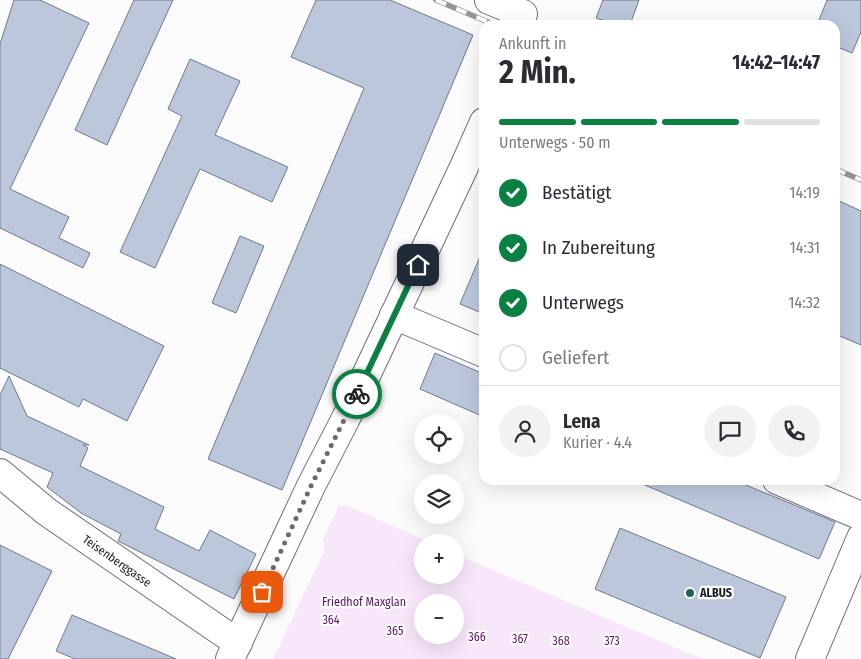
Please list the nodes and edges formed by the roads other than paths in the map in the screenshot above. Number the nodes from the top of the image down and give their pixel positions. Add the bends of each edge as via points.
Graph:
1 (490, 0) edge
2 (524, 13) edge
3 (479, 133) edge
4 (394, 315) junction
5 (479, 351) edge
6 (0, 474) edge
7 (789, 485) edge
8 (861, 516) edge
9 (861, 538) edge
10 (234, 651) edge
11 (810, 659) edge

1 - 2 street
3 - 4 street
4 - 5 street
4 - 10 street
6 - 10 street, Teisenberggasse
7 - 8 street
9 - 11 street

